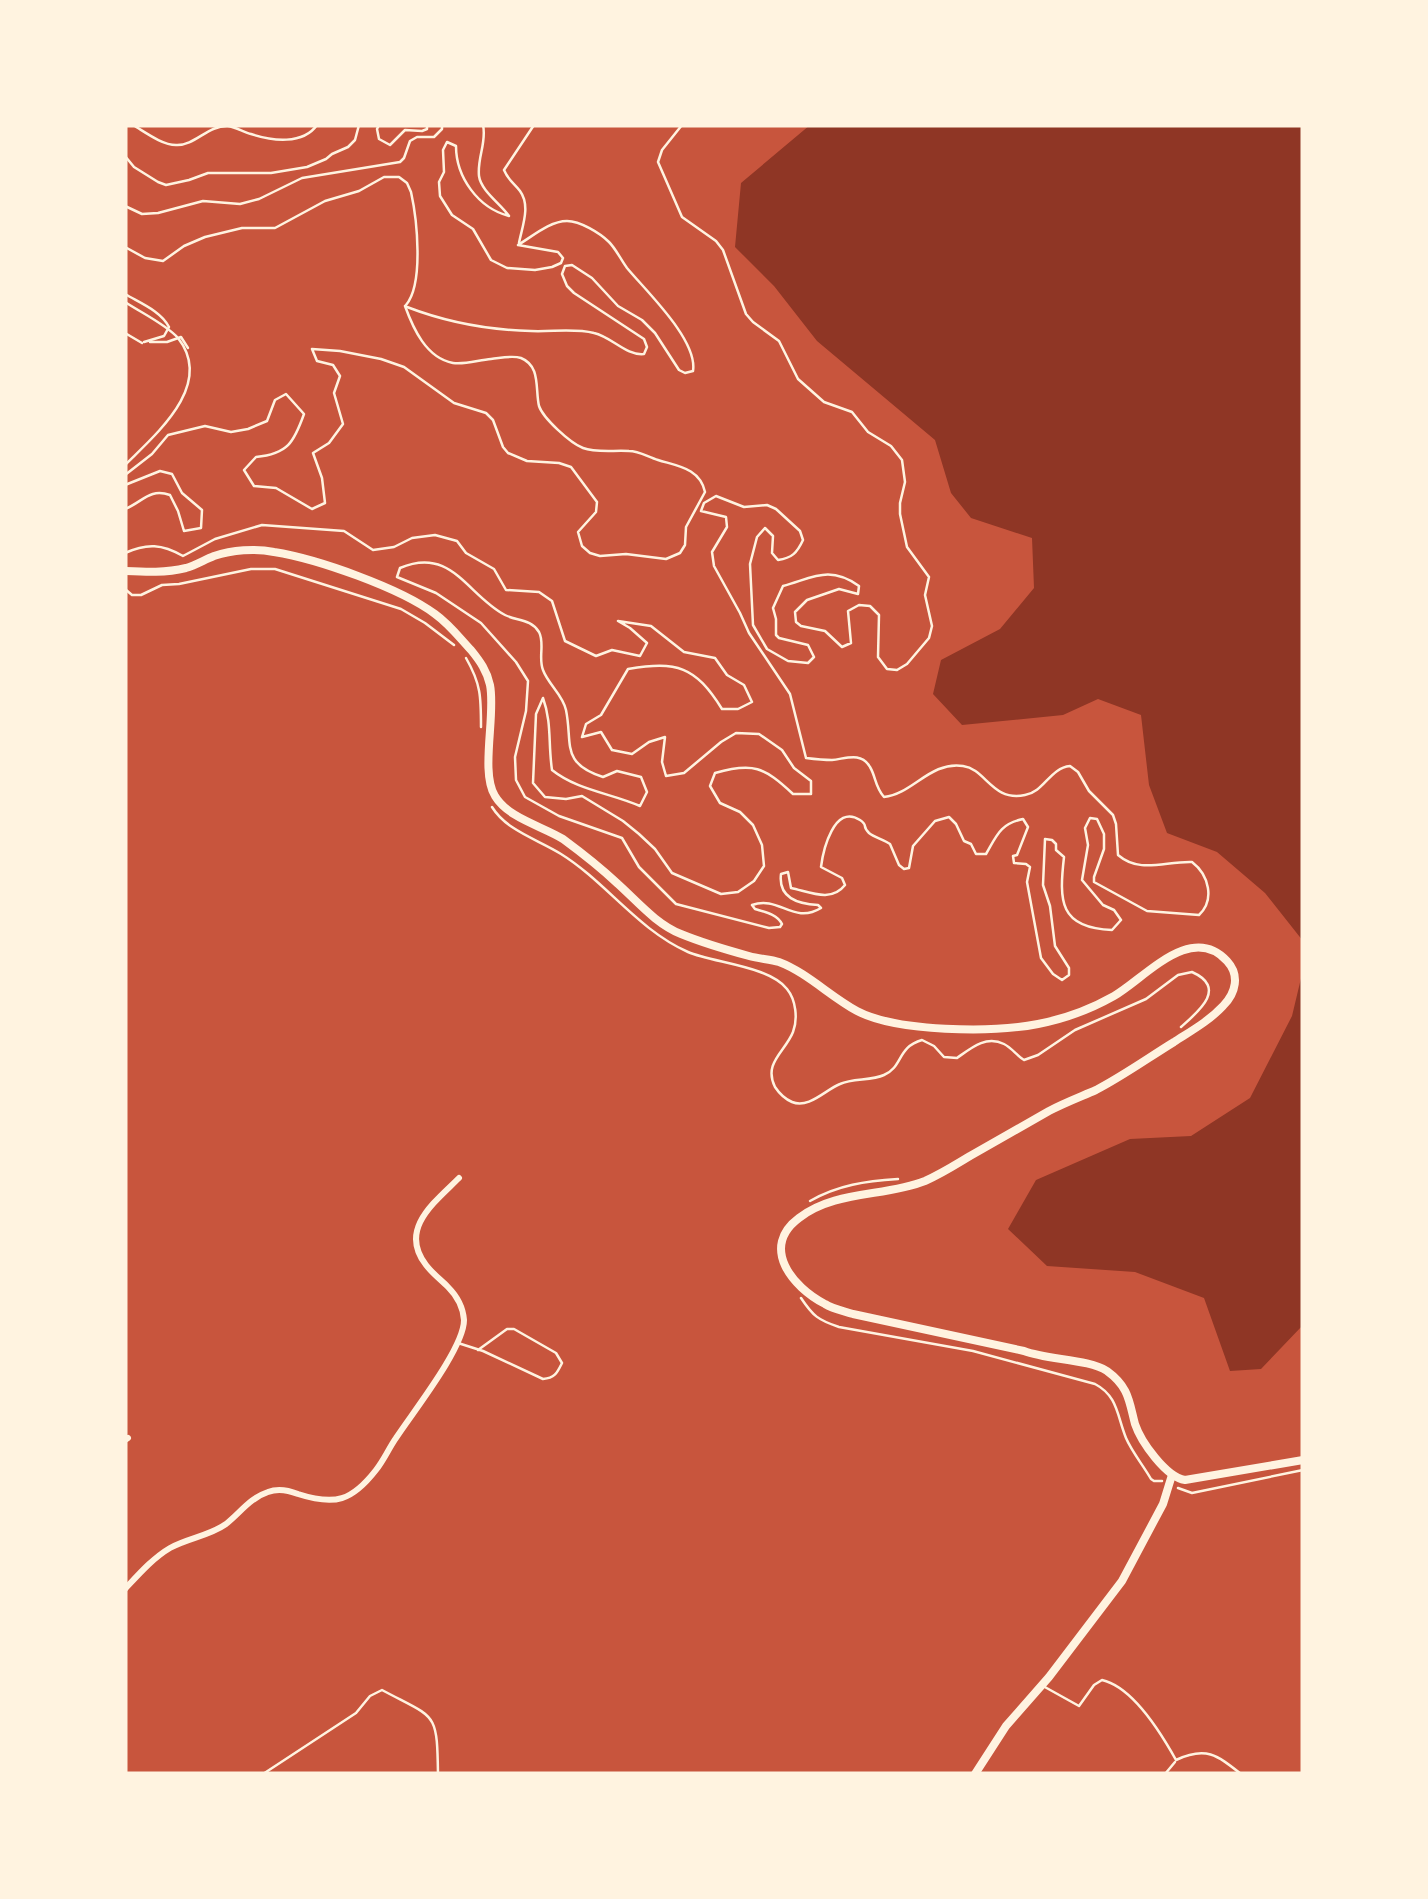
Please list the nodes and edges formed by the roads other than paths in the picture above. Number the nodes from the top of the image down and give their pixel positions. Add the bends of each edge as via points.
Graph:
1 (125, 571) edge
2 (459, 1178) dead end
3 (457, 1343) junction
4 (478, 1350) junction
5 (1303, 1460) edge
6 (1170, 1479) junction
7 (125, 1589) edge
8 (1042, 1686) junction
9 (1176, 1760) junction
10 (264, 1774) edge
11 (438, 1774) edge
12 (975, 1774) edge
13 (1164, 1774) edge
14 (1242, 1774) edge

1 - 6 street via 167,572 213,556 264,550 308,559 432,611 486,670 491,790 498,801 602,868 660,923 784,964 864,1015 936,1028 1039,1024 1102,1003 1190,948 1222,955 1236,981 1231,996 1200,1026 942,1174 805,1213 780,1244 787,1272 828,1307 1106,1371 1127,1394 1142,1439
2 - 3 street via 426,1210 416,1232 426,1266 462,1310
3 - 4 lane
3 - 7 street via 358,1492 340,1500 267,1492 226,1524 171,1548
4 - 4 lane via 543,1379 556,1375 562,1363 514,1329
5 - 6 street
6 - 8 street via 1122,1581
8 - 9 lane via 1079,1706 1094,1684 1116,1683
8 - 12 street
9 - 13 lane
9 - 14 lane via 1200,1752
10 - 11 lane via 382,1690 431,1720

